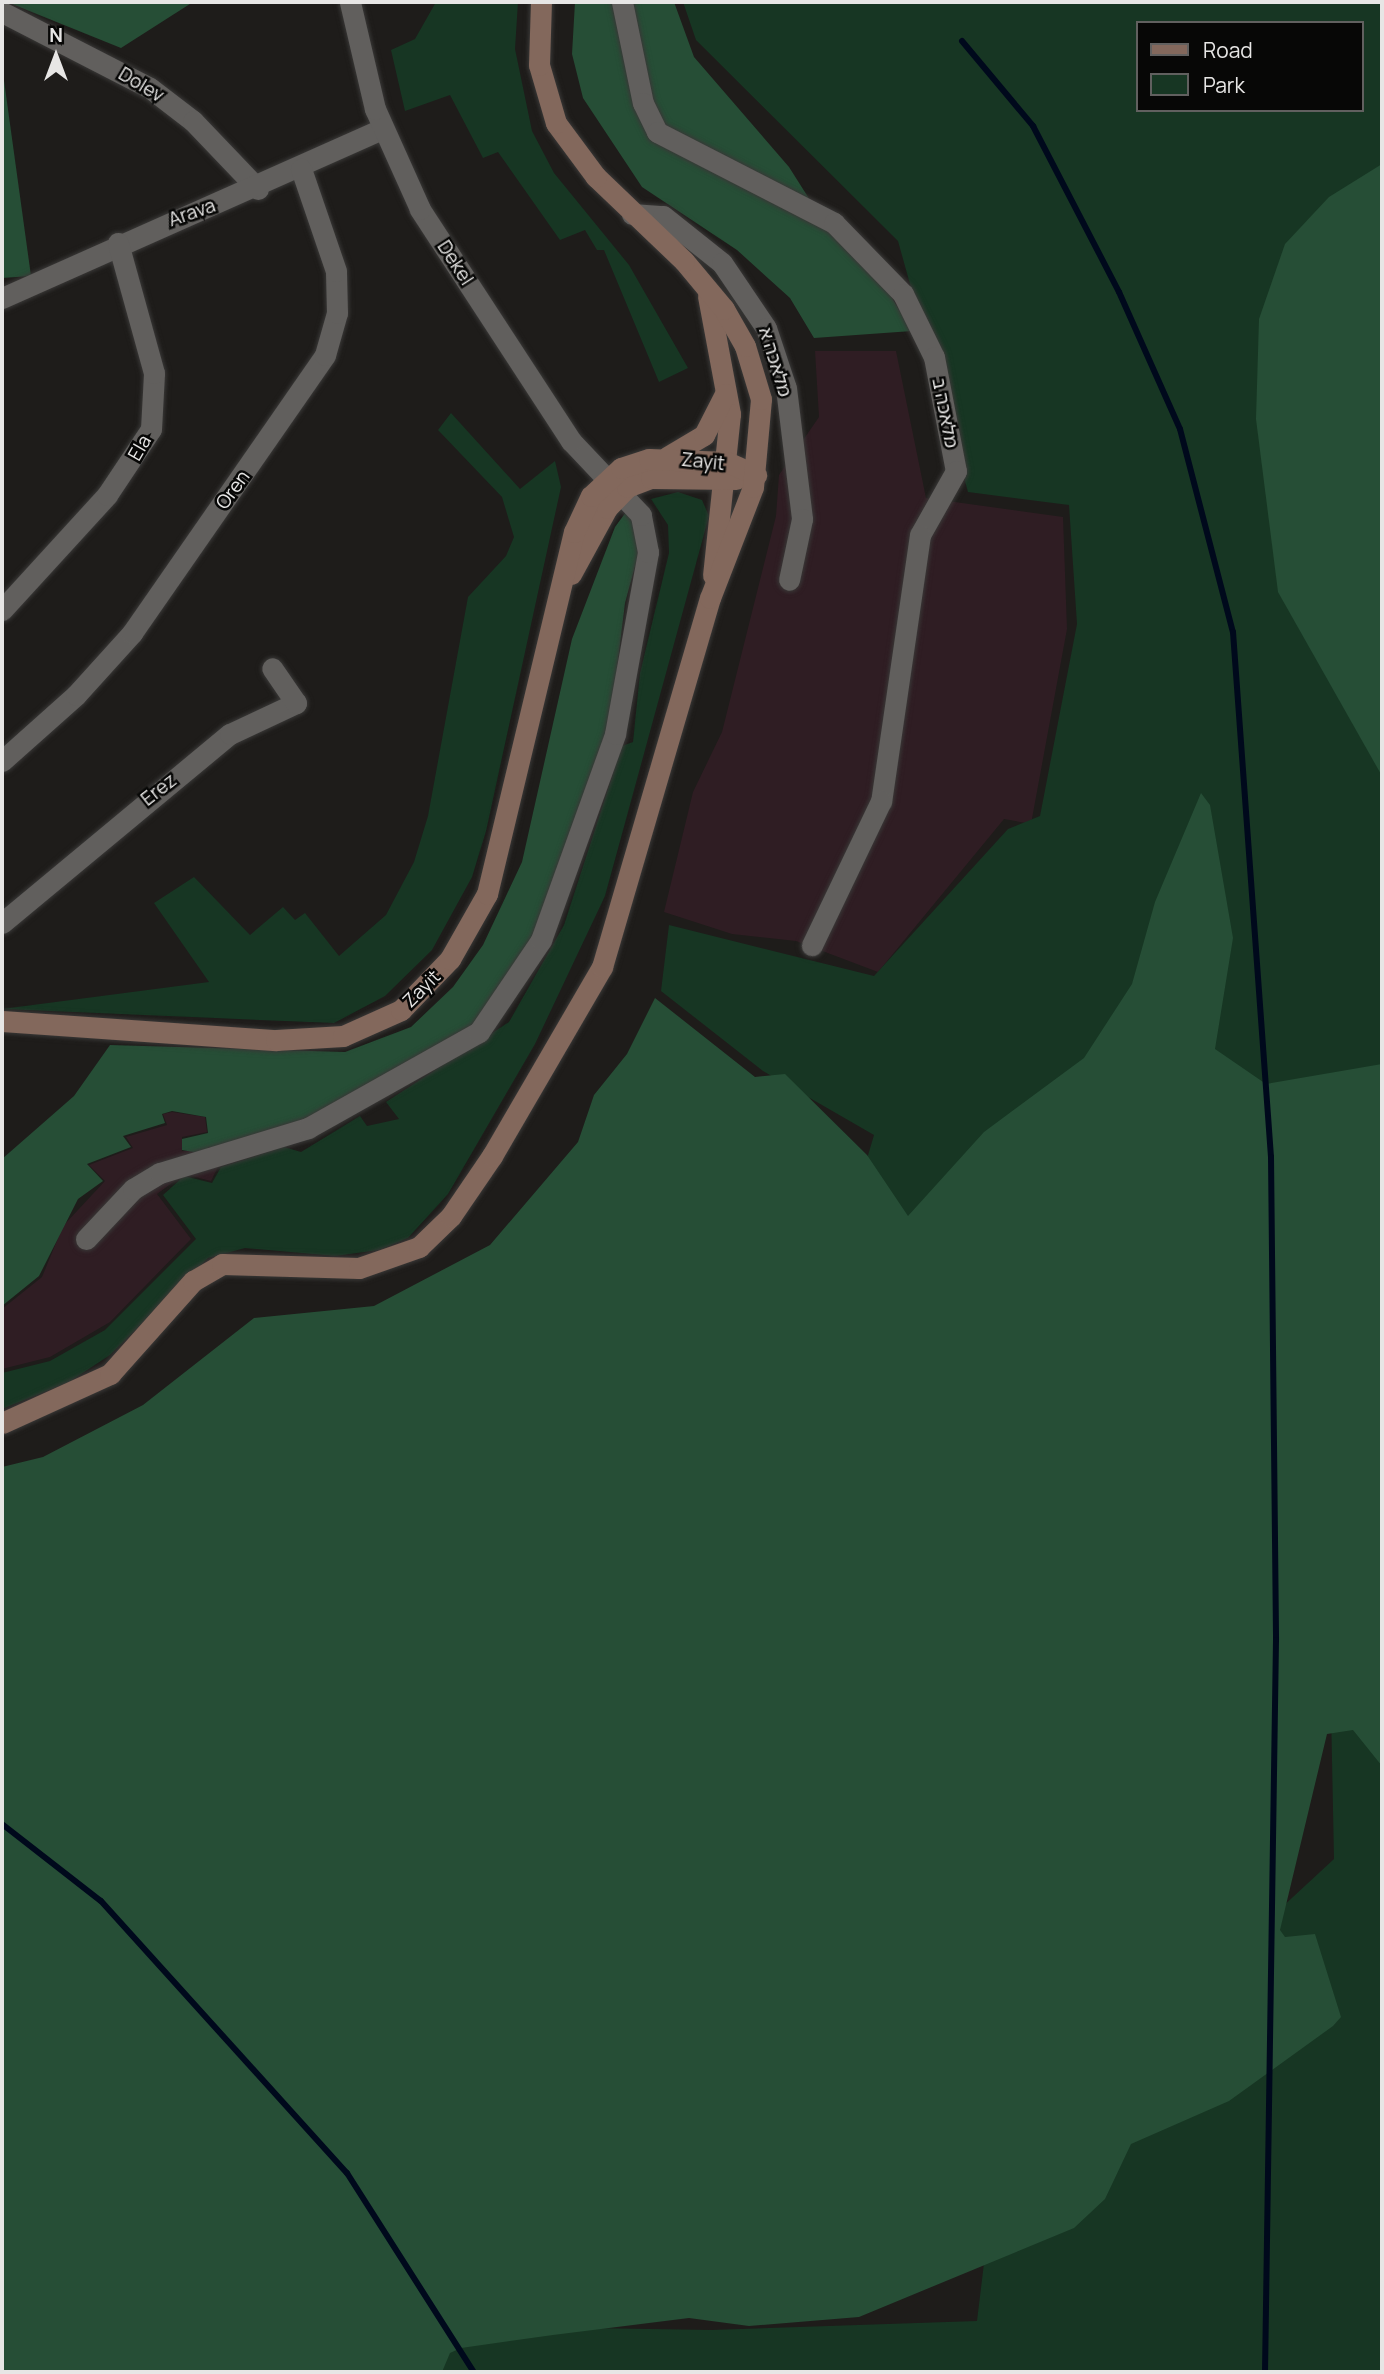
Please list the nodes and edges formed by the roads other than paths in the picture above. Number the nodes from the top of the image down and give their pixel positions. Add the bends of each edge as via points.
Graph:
1 (350, 2) edge
2 (541, 2) edge
3 (622, 2) edge
4 (2, 12) edge
5 (382, 129) junction
6 (301, 169) junction
7 (258, 189) junction
8 (632, 214) junction
9 (118, 243) junction
10 (704, 283) junction
11 (2, 298) edge
12 (728, 385) junction
13 (664, 459) junction
14 (726, 471) junction
15 (756, 475) junction
16 (612, 487) junction
17 (789, 580) dead end
18 (710, 598) junction
19 (2, 610) edge
20 (272, 668) dead end
21 (2, 761) edge
22 (2, 923) edge
23 (813, 945) dead end
24 (2, 1021) edge
25 (86, 1239) dead end
26 (2, 1423) edge

1 - 5 street, Dekel
2 - 8 main road via 545,97 573,151
3 - 23 street, מלאכה ב via 643,103 657,132 834,223 903,294 934,357 956,471 920,535 881,801
4 - 7 street, Dolev via 150,88 193,121
5 - 6 street, Arava
5 - 16 street, Dekel via 420,209 571,441
6 - 7 street, Arava
6 - 21 street, Oren via 337,271 337,313 325,355 132,633 76,695
7 - 9 street, Arava
8 - 10 main road
8 - 17 street, מלאכה א via 663,216 722,262 766,328 786,388 802,519
9 - 11 street, Arava
9 - 19 street, Ela via 154,373 150,429 107,495
10 - 12 main road
10 - 15 main road via 735,326 756,376 762,429
12 - 13 main road via 704,435
12 - 14 main road
13 - 14 main road, Zayit
13 - 16 main road, Zayit via 635,462
14 - 15 main road, Zayit
14 - 16 main road, Zayit
14 - 18 main road
15 - 18 main road
16 - 24 main road, Zayit via 564,585 487,894 450,959 401,1010 343,1035 300,1039
16 - 25 street, Dekel via 641,515 648,552 615,734 552,917 492,1019 457,1047 309,1128 160,1173 133,1189
18 - 26 main road via 602,967 553,1059 451,1216 419,1247 379,1265 256,1261 208,1271 110,1374
20 - 22 street, Erez via 296,703 230,734

